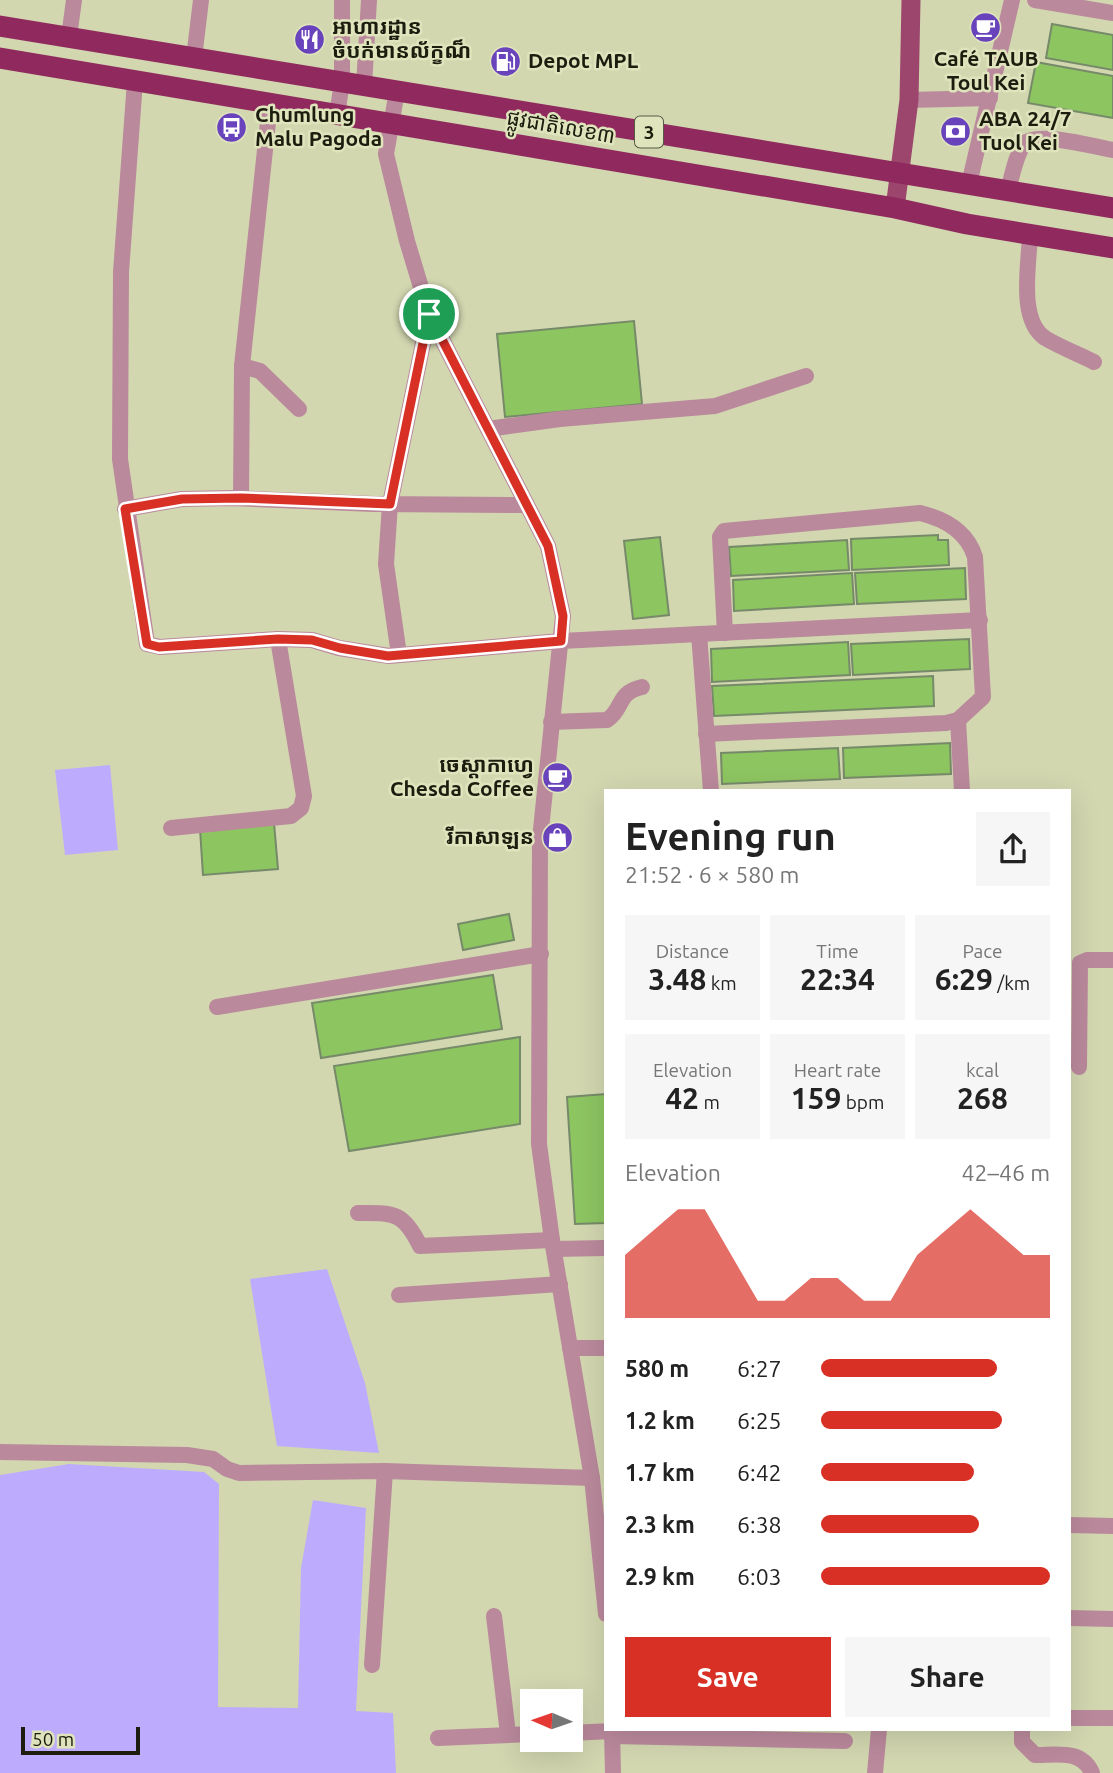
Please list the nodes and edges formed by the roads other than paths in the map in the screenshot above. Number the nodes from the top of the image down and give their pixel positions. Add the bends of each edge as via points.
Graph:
1 (74, 0) edge
2 (201, 0) edge
3 (342, 0) edge
4 (369, 0) edge
5 (911, 0) edge
6 (1012, 0) edge
7 (1035, 0) edge
8 (1064, 2) edge
9 (1113, 13) edge
10 (0, 26) edge
11 (69, 37) junction
12 (0, 58) edge
13 (194, 58) junction
14 (135, 81) junction
15 (342, 82) junction
16 (364, 86) junction
17 (397, 91) junction
18 (990, 98) junction
19 (909, 100) junction
20 (270, 103) junction
21 (337, 115) junction
22 (391, 123) junction
23 (1113, 150) edge
24 (901, 173) junction
25 (969, 184) junction
26 (1008, 190) junction
27 (895, 208) junction
28 (1113, 208) edge
29 (1030, 235) junction
30 (1113, 248) edge
31 (429, 314) junction
32 (1094, 362) dead end
33 (242, 366) junction
34 (806, 376) dead end
35 (299, 409) dead end
36 (488, 429) junction
37 (241, 498) junction
38 (390, 504) junction
39 (524, 505) junction
40 (125, 509) junction
41 (980, 620) junction
42 (725, 633) junction
43 (699, 634) junction
44 (278, 639) junction
45 (561, 641) junction
46 (399, 655) junction
47 (642, 687) dead end
48 (958, 720) junction
49 (551, 722) junction
50 (706, 734) junction
51 (711, 789) edge
52 (962, 789) edge
53 (171, 828) dead end
54 (541, 954) junction
55 (1113, 960) edge
56 (217, 1007) dead end
57 (1079, 1067) dead end
58 (358, 1213) dead end
59 (553, 1245) junction
60 (604, 1248) edge
61 (560, 1284) junction
62 (400, 1295) dead end
63 (570, 1348) junction
64 (604, 1348) edge
65 (0, 1452) edge
66 (385, 1471) junction
67 (596, 1471) edge
68 (1071, 1525) edge
69 (1113, 1526) edge
70 (604, 1585) edge
71 (494, 1616) dead end
72 (1071, 1618) edge
73 (1113, 1619) edge
74 (372, 1665) dead end
75 (1071, 1718) edge
76 (1113, 1718) edge
77 (879, 1731) edge
78 (1023, 1731) edge
79 (583, 1732) edge
80 (612, 1732) edge
81 (508, 1734) junction
82 (520, 1734) edge
83 (438, 1738) dead end
84 (845, 1741) dead end
85 (613, 1773) edge
86 (875, 1773) edge
87 (1092, 1773) edge

1 - 11 street
2 - 13 street
3 - 15 street
4 - 16 street
5 - 19 main road
6 - 18 street
7 - 8 street
8 - 9 street
10 - 11 highway, ផ្លូវជាតិលេខ៣ / 3
11 - 13 highway, ផ្លូវជាតិលេខ៣ / 3
12 - 14 highway, ផ្លូវជាតិលេខ៣ / 3
13 - 15 highway, ផ្លូវជាតិលេខ៣ / 3
14 - 20 highway, ផ្លូវជាតិលេខ៣ / 3
14 - 40 street via 121,272 120,459
15 - 16 highway, ផ្លូវជាតិលេខ៣ / 3
15 - 21 street
16 - 17 highway, ផ្លូវជាតិលេខ៣ / 3
17 - 22 street
17 - 24 highway, ផ្លូវជាតិលេខ៣ / 3
18 - 19 street
18 - 25 street
19 - 24 main road
20 - 21 highway, ផ្លូវជាតិលេខ៣ / 3
20 - 33 street
21 - 22 highway, ផ្លូវជាតិលេខ៣ / 3
22 - 27 highway, ផ្លូវជាតិលេខ៣ / 3
22 - 31 street via 386,154
23 - 26 street via 1033,139 1023,146
24 - 25 highway, ផ្លូវជាតិលេខ៣ / 3
24 - 27 main road
25 - 26 highway, ផ្លូវជាតិលេខ៣ / 3
26 - 28 highway, ផ្លូវជាតិលេខ៣ / 3
27 - 29 highway, ផ្លូវជាតិលេខ៣ / 3
29 - 30 highway, ផ្លូវជាតិលេខ៣ / 3
29 - 32 street via 1031,321 1044,337
31 - 36 street
31 - 38 street
33 - 35 street via 260,371
33 - 37 street
34 - 36 street via 715,406
36 - 39 street
37 - 38 street
37 - 40 street via 182,499
38 - 39 street
38 - 46 street via 386,564
39 - 45 street via 548,546 563,616
40 - 44 street via 147,644
41 - 42 street
41 - 42 street via 975,557 965,535 943,521 909,512 724,531 720,537
41 - 48 street via 983,698
42 - 43 street
43 - 45 street
43 - 50 street
44 - 46 street
44 - 53 street via 304,796 301,808 291,816
45 - 46 street
45 - 49 street
47 - 49 street via 629,690 607,720
48 - 50 street
48 - 52 street
49 - 54 street via 540,839
50 - 51 street
54 - 56 street
54 - 59 street via 539,1144
55 - 57 street via 1080,963
58 - 59 street via 393,1213 420,1246
59 - 60 street
59 - 61 street
61 - 62 street
61 - 63 street
63 - 64 street
63 - 67 street
65 - 66 street via 187,1455 214,1460 239,1473
66 - 67 street
66 - 74 street
67 - 70 street
68 - 69 street
71 - 81 street
72 - 73 street
75 - 76 street
77 - 86 street
78 - 87 street via 1022,1741 1035,1755 1074,1755 1085,1761
79 - 80 street
80 - 84 street
80 - 85 street
81 - 82 street
81 - 83 street

